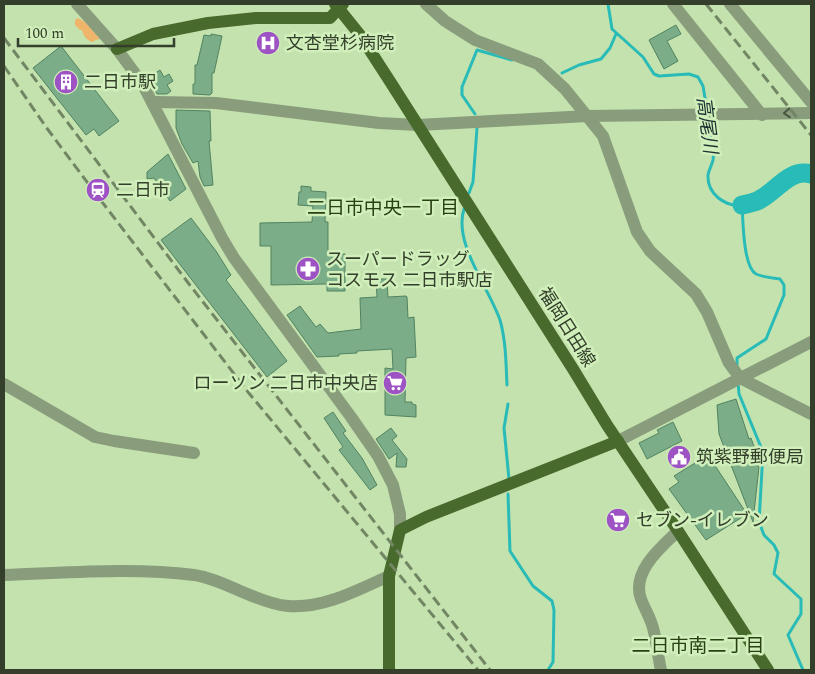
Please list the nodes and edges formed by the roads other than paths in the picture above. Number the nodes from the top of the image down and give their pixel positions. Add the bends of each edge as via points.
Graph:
1 (77, 4) edge
2 (426, 4) edge
3 (673, 4) edge
4 (730, 4) edge
5 (339, 5) edge
6 (118, 49) junction
7 (153, 102) junction
8 (811, 102) edge
9 (811, 113) edge
10 (762, 115) junction
11 (588, 116) junction
12 (418, 125) junction
13 (811, 342) edge
14 (740, 378) junction
15 (4, 384) edge
16 (811, 414) edge
17 (618, 441) junction
18 (194, 453) dead end
19 (400, 530) junction
20 (678, 531) junction
21 (4, 575) edge
22 (389, 576) junction
23 (389, 670) edge
24 (661, 670) edge
25 (768, 670) edge

1 - 6 street
2 - 11 street via 475,40 538,64
3 - 10 street
4 - 8 street
5 - 6 main road via 330,18 256,18 167,31
5 - 12 main road, 福岡日田線
6 - 7 street
7 - 12 street via 216,103
7 - 19 street via 234,258 351,417 388,473 397,500
9 -> 10 street
10 - 11 street
11 - 12 street
11 - 14 street via 603,136 637,232 650,251 696,294 729,363
12 - 17 main road, 福岡日田線
13 - 14 street
14 - 16 street
14 - 17 street
15 - 18 street via 95,437
17 - 19 main road
17 - 20 main road, 福岡日田線
19 - 22 main road
20 - 24 street via 650,559 640,585 640,596 654,630
20 - 25 main road, 福岡日田線
21 - 22 street via 134,572 196,575 265,601 288,606 328,602
22 - 23 main road

